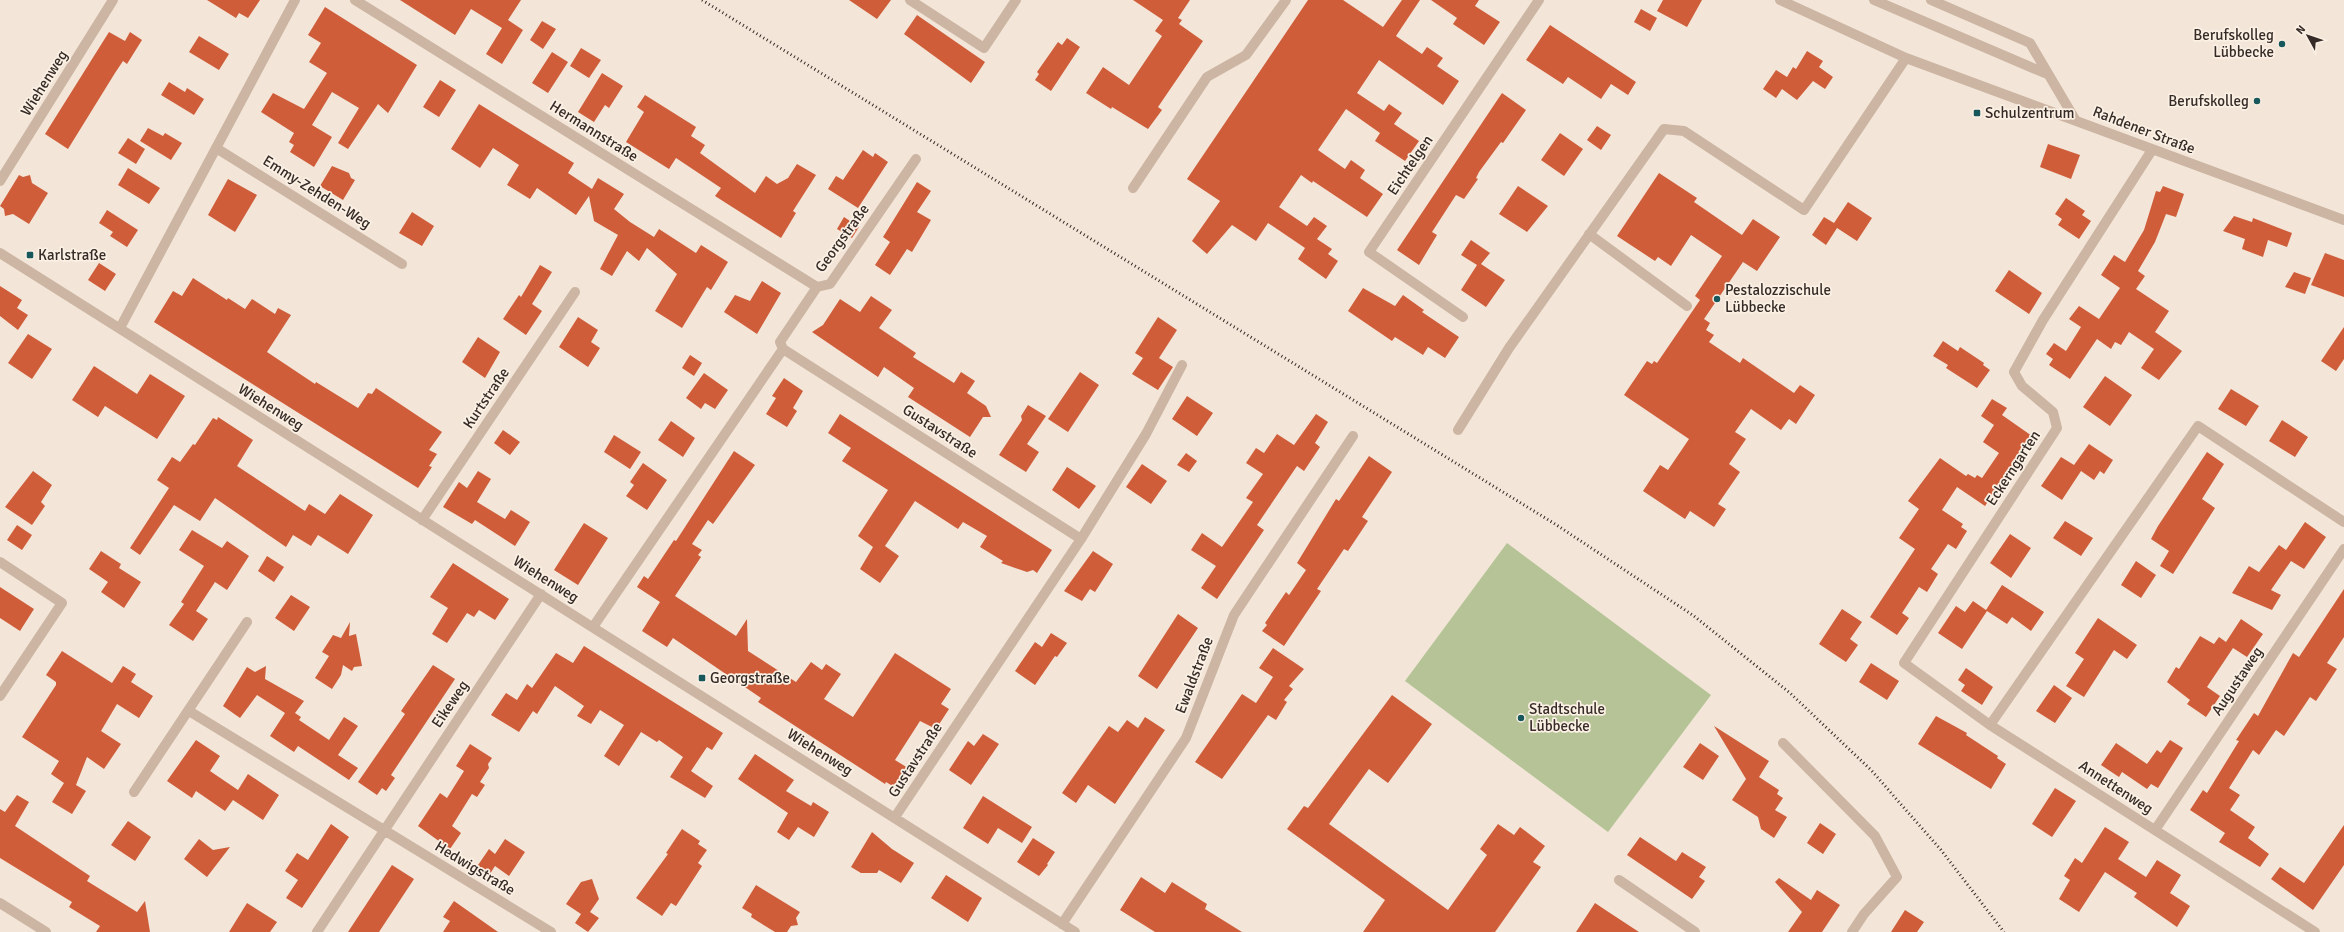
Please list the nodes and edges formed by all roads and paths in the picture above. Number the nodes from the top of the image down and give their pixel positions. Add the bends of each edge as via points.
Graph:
1 (113, 0) edge
2 (295, 0) edge
3 (356, 0) edge
4 (910, 0) edge
5 (1016, 0) edge
6 (1286, 0) edge
7 (1539, 0) edge
8 (1780, 0) edge
9 (1874, 0) edge
10 (1931, 0) edge
11 (1906, 58) junction
12 (2047, 74) junction
13 (2076, 121) junction
14 (216, 148) junction
15 (2152, 150) junction
16 (916, 159) dead end
17 (0, 181) edge
18 (1133, 188) dead end
19 (2344, 220) edge
20 (1589, 234) junction
21 (0, 253) edge
22 (402, 264) dead end
23 (817, 288) junction
24 (574, 292) dead end
25 (1687, 306) dead end
26 (1463, 317) dead end
27 (120, 328) junction
28 (783, 349) junction
29 (1182, 365) dead end
30 (1458, 430) dead end
31 (1353, 436) dead end
32 (422, 520) junction
33 (2344, 522) edge
34 (1081, 539) junction
35 (2344, 549) edge
36 (0, 562) edge
37 (541, 594) junction
38 (247, 622) dead end
39 (593, 627) junction
40 (1904, 663) joint
41 (0, 696) edge
42 (189, 711) junction
43 (1990, 725) junction
44 (1783, 743) dead end
45 (134, 792) dead end
46 (895, 817) junction
47 (383, 830) junction
48 (2155, 830) junction
49 (1619, 880) dead end
50 (0, 903) edge
51 (1062, 924) junction
52 (46, 932) edge
53 (317, 932) edge
54 (551, 932) edge
55 (1074, 932) edge
56 (1695, 932) edge
57 (1852, 932) edge
58 (2315, 932) edge

1 - 17 street, Wiehenweg
2 - 14 street
3 - 23 street, Hermannstraße
4 - 5 street via 984,48
6 - 18 street via 1246,55 1207,77
7 - 26 street, Eichtelgen via 1369,252
8 - 11 street, Rahdener Straße
9 - 12 street
10 - 12 street via 2030,43
11 - 13 street, Rahdener Straße
11 - 20 street via 1804,210 1684,130 1664,130
12 - 13 street
13 - 15 street, Rahdener Straße
14 - 22 street, Emmy-Zehden-Weg
14 - 27 street
15 - 19 street, Rahdener Straße
15 - 40 street, Eckerngarten via 2043,320 2014,372 2022,386 2053,412 2057,428
16 - 23 street, Georgstraße via 830,284
20 - 25 street
20 - 30 street via 1509,348
21 - 27 street, Wiehenweg
23 - 28 street, Georgstraße via 780,342
24 - 32 street, Kurtstraße
27 - 32 street, Wiehenweg
28 - 34 street, Gustavstraße
28 - 39 street, Georgstraße
29 - 34 street, Gustavstraße via 1146,434
31 - 51 street, Ewaldstraße via 1234,614 1186,738
32 - 37 street, Wiehenweg
33 - 43 street via 2198,426
34 - 46 street, Gustavstraße
35 - 48 street, Augustaweg
36 - 41 street via 62,603
37 - 39 street, Wiehenweg
37 - 47 street, Eikeweg
38 - 42 street
39 - 46 street, Wiehenweg
40 - 43 street, Annettenweg
42 - 45 street
42 - 47 street
43 - 48 street, Annettenweg
44 - 57 street via 1875,836 1897,877 1864,914
46 - 51 street, Wiehenweg
47 - 53 street, Eikeweg
47 - 54 street, Hedwigstraße
48 - 58 street, Annettenweg
49 - 56 street
50 - 52 street
51 - 55 street, Wiehenweg

